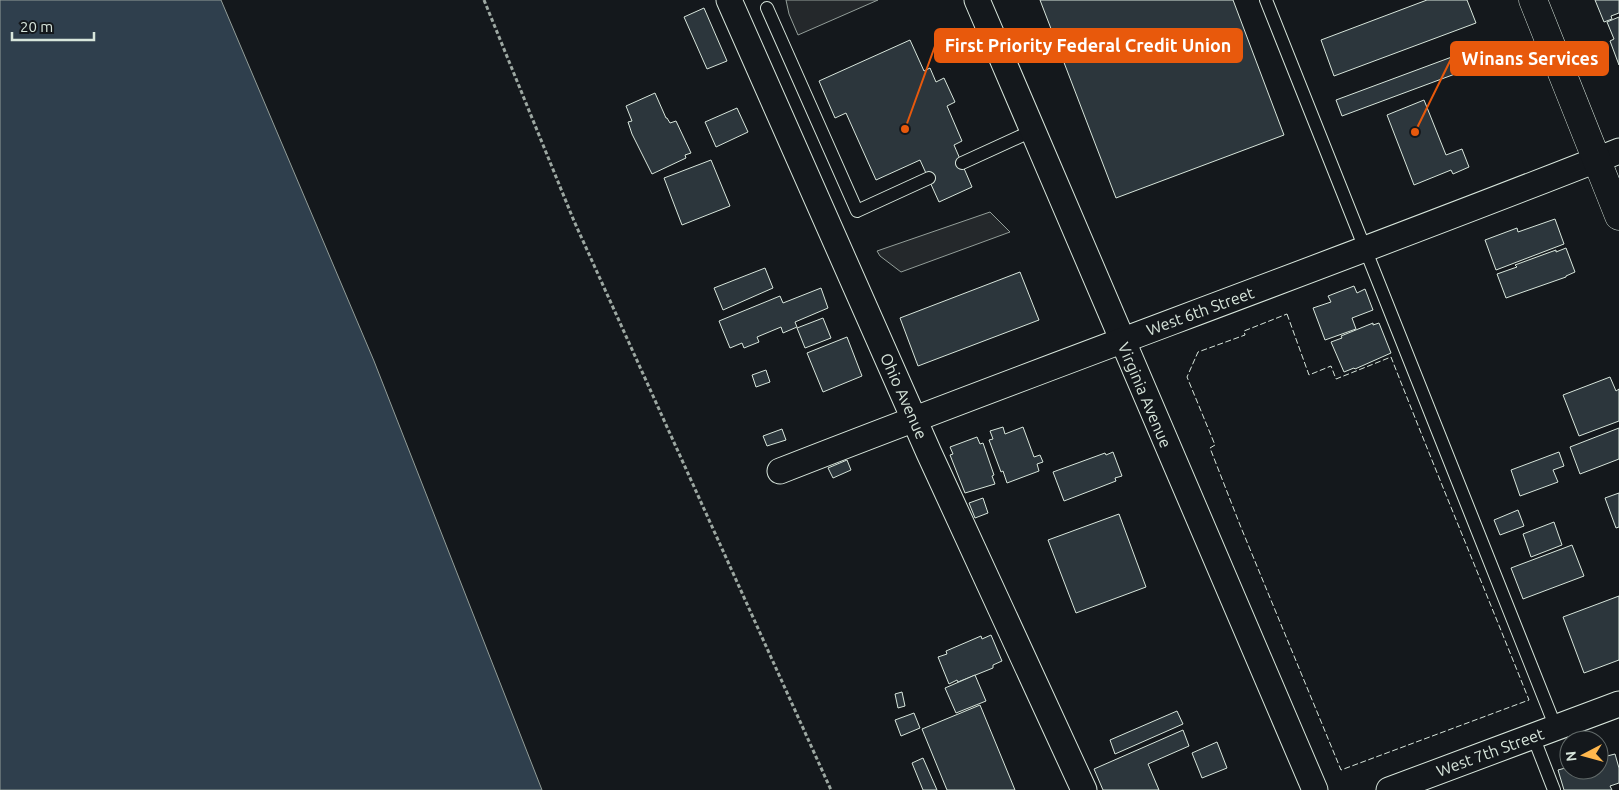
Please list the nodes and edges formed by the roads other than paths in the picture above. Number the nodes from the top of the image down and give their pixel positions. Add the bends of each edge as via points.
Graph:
1 (729, 0) edge
2 (976, 0) edge
3 (1266, 0) edge
4 (1534, 0) edge
5 (767, 8) dead end
6 (1032, 131) junction
7 (1608, 156) edge
8 (962, 163) dead end
9 (929, 178) dead end
10 (1619, 216) edge
11 (1366, 249) junction
12 (1121, 340) junction
13 (914, 418) junction
14 (780, 471) dead end
15 (1619, 704) edge
16 (1545, 732) junction
17 (1084, 790) edge
18 (1316, 790) edge
19 (1389, 790) edge
20 (1554, 790) edge

1 - 13 street, Ohio Avenue
2 - 6 street, Virginia Avenue
3 - 11 lane
4 - 7 main road
5 - 9 lane via 857,211
6 - 8 lane
6 - 12 street, Virginia Avenue
7 - 10 main road
7 - 11 street, West 6th Street
11 - 12 street, West 6th Street
11 - 16 lane
12 - 13 street, West 6th Street
12 - 18 street, Virginia Avenue
13 - 14 street, West 6th Street
13 - 17 street, Ohio Avenue
15 - 16 street, West 7th Street
16 - 19 street, West 7th Street
16 - 20 lane

